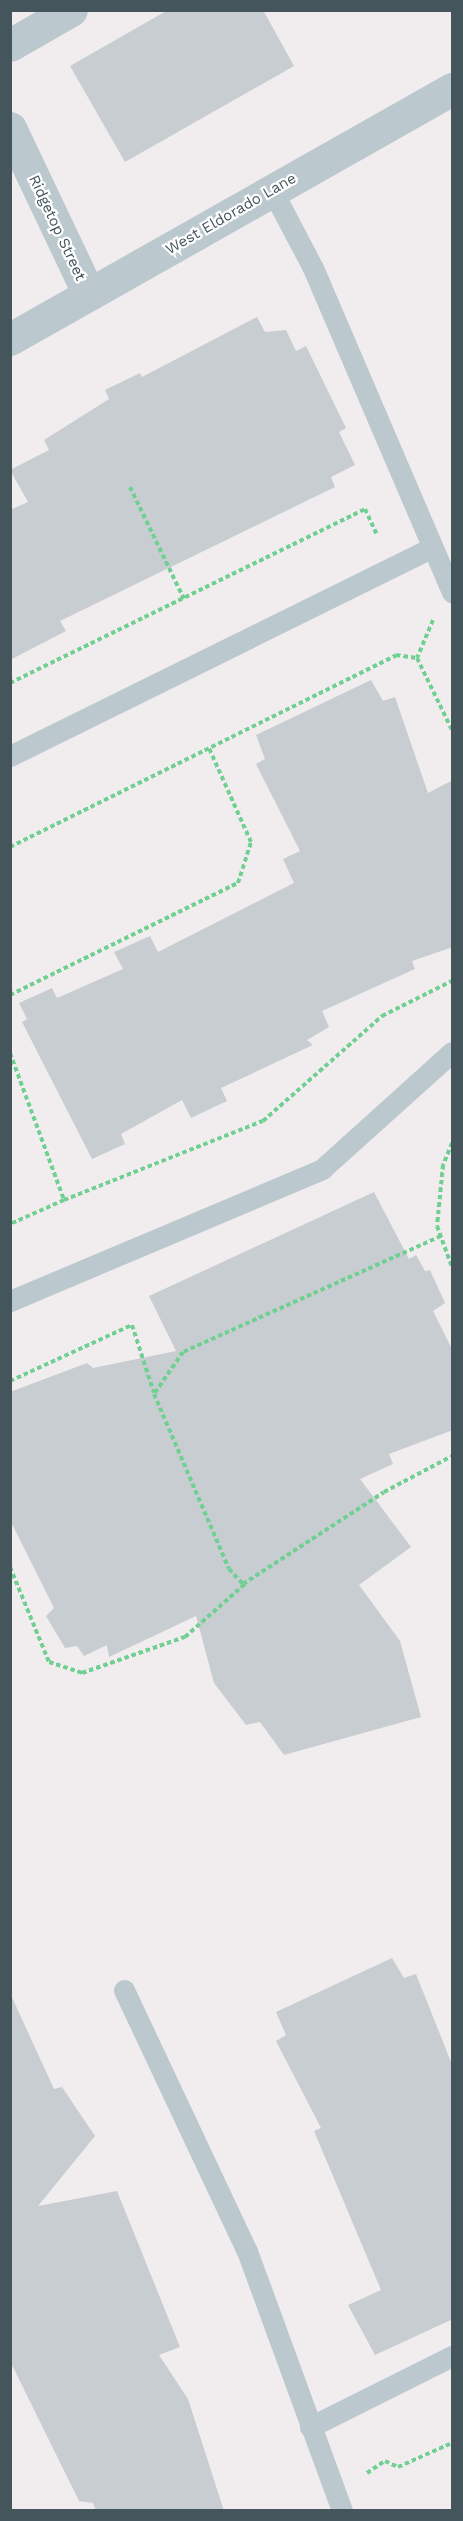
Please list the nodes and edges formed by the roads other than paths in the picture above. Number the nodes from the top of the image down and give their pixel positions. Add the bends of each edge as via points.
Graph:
1 (71, 10) edge
2 (10, 45) edge
3 (453, 89) edge
4 (10, 128) edge
5 (272, 190) junction
6 (89, 294) junction
7 (10, 339) edge
8 (432, 547) junction
9 (453, 592) edge
10 (10, 756) edge
11 (453, 1052) edge
12 (10, 1301) edge
13 (124, 1990) dead end
14 (453, 2356) edge
15 (310, 2427) junction
16 (338, 2503) edge

1 - 2 street
3 - 5 street, West Eldorado Lane
4 - 6 street, Ridgetop Street
5 - 6 street, West Eldorado Lane
5 - 8 lane via 313,268
6 - 7 street, West Eldorado Lane
8 - 9 lane
8 - 10 lane
11 - 12 lane via 322,1169
13 - 15 lane via 247,2251
14 - 15 lane
15 - 16 lane

